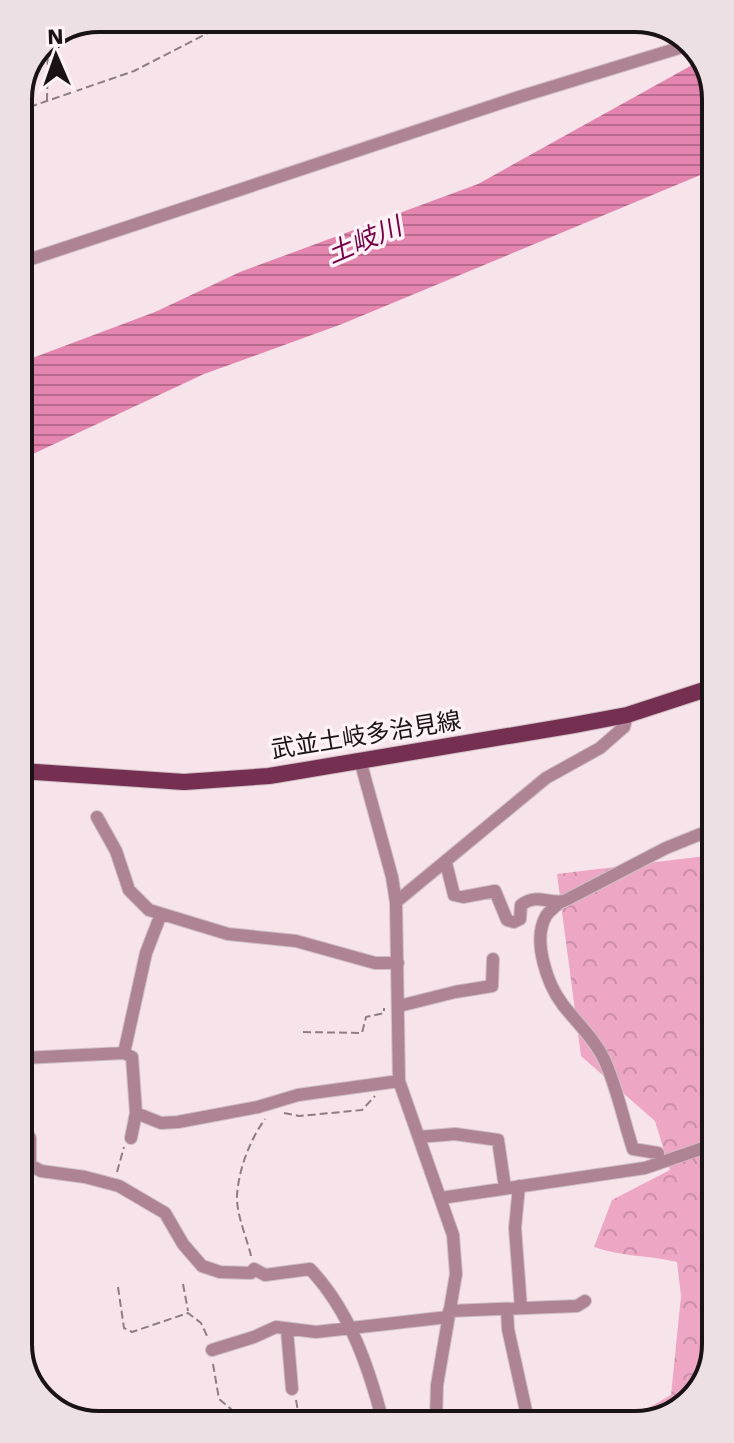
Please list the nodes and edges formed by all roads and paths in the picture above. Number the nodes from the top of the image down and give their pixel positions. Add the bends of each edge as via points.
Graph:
1 (210, 32) edge
2 (678, 48) edge
3 (48, 56) edge
4 (48, 102) junction
5 (32, 107) edge
6 (32, 259) edge
7 (702, 691) edge
8 (627, 715) junction
9 (360, 760) junction
10 (32, 772) edge
11 (97, 817) dead end
12 (702, 833) edge
13 (446, 863) junction
14 (396, 902) junction
15 (559, 903) junction
16 (161, 914) junction
17 (493, 959) dead end
18 (398, 963) junction
19 (399, 989) junction
20 (399, 1006) junction
21 (303, 1032) dead end
22 (124, 1053) junction
23 (32, 1058) edge
24 (399, 1081) junction
25 (378, 1093) dead end
26 (271, 1107) junction
27 (136, 1113) junction
28 (419, 1137) junction
29 (131, 1138) joint
30 (702, 1148) edge
31 (658, 1153) dead end
32 (32, 1166) edge
33 (113, 1184) junction
34 (519, 1186) junction
35 (505, 1188) junction
36 (441, 1198) junction
37 (254, 1269) junction
38 (183, 1284) dead end
39 (118, 1287) dead end
40 (585, 1301) dead end
41 (521, 1308) junction
42 (507, 1309) junction
43 (188, 1313) junction
44 (449, 1314) junction
45 (350, 1327) junction
46 (287, 1330) junction
47 (212, 1350) junction
48 (292, 1389) joint
49 (231, 1411) edge
50 (297, 1411) edge
51 (380, 1411) edge
52 (436, 1411) edge
53 (526, 1411) edge

1 - 4 path via 134,71
2 - 6 street
3 - 4 path
4 - 5 path
7 - 8 main road, 武並土岐多治見線
8 - 9 main road, 武並土岐多治見線
8 - 13 street via 624,727 600,748 546,778
9 - 10 main road, 武並土岐多治見線 via 227,781
9 - 14 street
11 - 16 street via 132,895
12 - 15 street
13 - 14 street
13 - 15 street via 454,895 495,891 510,922 520,919 521,905 536,897
14 - 18 street
15 - 31 street via 547,913 542,929 551,984 605,1062 633,1149
16 - 18 street via 228,934 296,941 375,963
16 - 22 street via 146,953
17 - 20 street via 492,986
18 - 19 street
19 - 20 street
19 - 21 path via 385,994 384,1013 366,1017 362,1033
20 - 24 street
22 - 23 street
22 - 27 street via 132,1057
24 - 26 street via 298,1095
24 - 28 street
25 - 26 path via 362,1110 299,1116
26 - 27 street via 161,1123
26 - 37 path via 243,1163 237,1197
27 - 29 street
28 - 35 street via 455,1134 498,1140
28 - 36 street
29 - 33 path via 126,1138
30 - 34 street via 645,1168
32 - 33 street
33 - 37 street via 165,1213 202,1266 220,1272
34 - 35 street
34 - 41 street via 515,1228
35 - 36 street
36 - 44 street via 453,1235 456,1274
37 - 45 street via 265,1275 310,1269
38 - 43 path
39 - 43 path via 124,1328 132,1332
40 - 41 street via 577,1306
41 - 42 street
42 - 44 street
42 - 53 street
43 - 47 path via 201,1323
44 - 45 street
44 - 52 street
45 - 46 street
45 - 51 street
46 - 47 street via 276,1327
46 - 48 street
47 - 49 path via 219,1399
48 - 50 path

